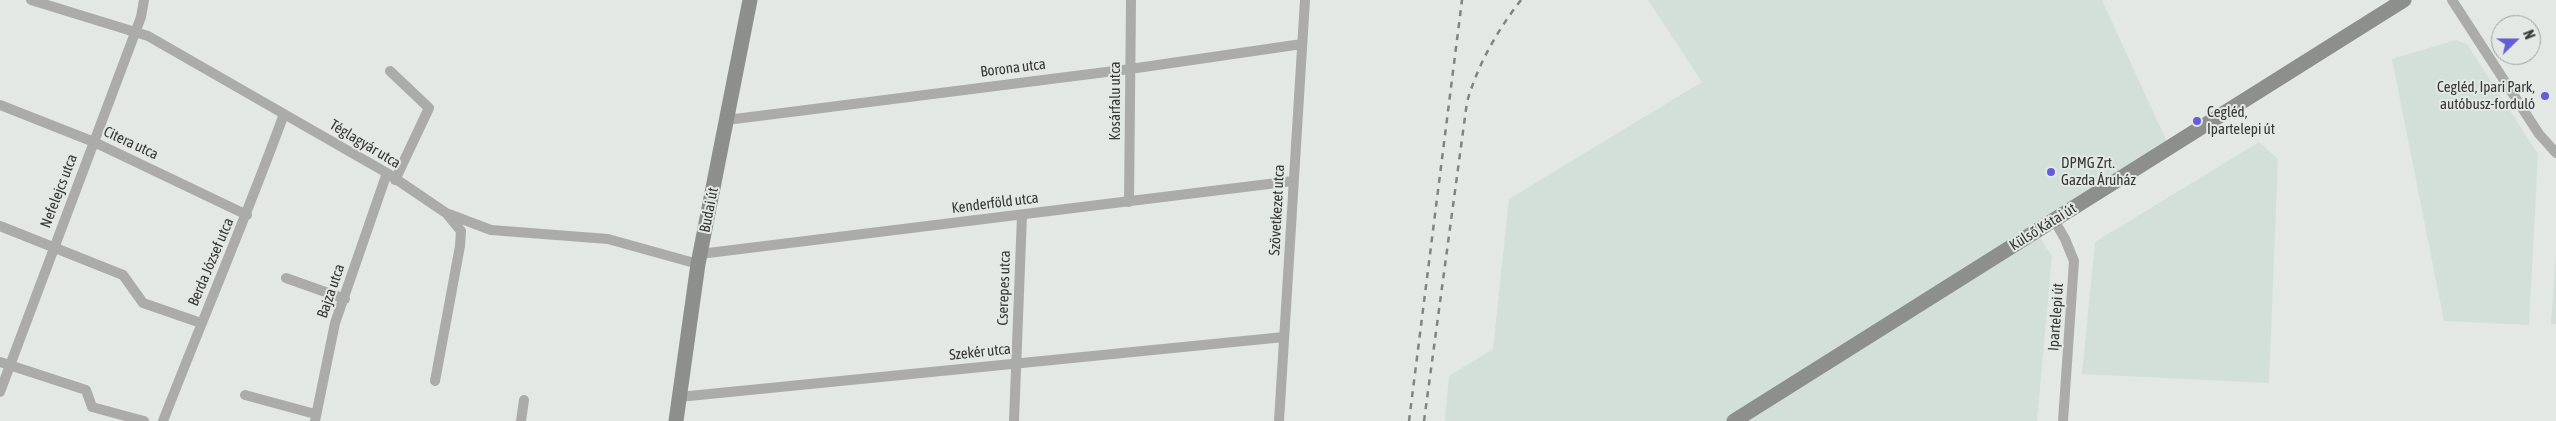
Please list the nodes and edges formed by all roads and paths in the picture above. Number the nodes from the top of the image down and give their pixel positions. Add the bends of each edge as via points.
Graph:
1 (31, 0) edge
2 (144, 0) edge
3 (750, 0) edge
4 (1131, 0) edge
5 (1305, 0) edge
6 (2404, 0) edge
7 (2452, 0) edge
8 (135, 32) junction
9 (1302, 44) junction
10 (1130, 69) junction
11 (390, 71) dead end
12 (0, 106) edge
13 (284, 114) junction
14 (726, 120) junction
15 (94, 142) junction
16 (2556, 153) edge
17 (391, 177) junction
18 (1293, 181) junction
19 (1129, 202) junction
20 (446, 213) junction
21 (248, 215) junction
22 (1022, 215) junction
23 (2054, 220) junction
24 (0, 226) edge
25 (54, 248) junction
26 (699, 259) junction
27 (286, 278) dead end
28 (345, 299) junction
29 (201, 323) junction
30 (1284, 337) junction
31 (5, 363) edge
32 (1017, 363) junction
33 (435, 381) dead end
34 (0, 392) edge
35 (245, 395) dead end
36 (679, 397) junction
37 (524, 400) dead end
38 (315, 418) edge
39 (144, 421) edge
40 (163, 421) edge
41 (521, 421) edge
42 (676, 421) edge
43 (1014, 421) edge
44 (1279, 421) edge
45 (1734, 421) edge
46 (2063, 421) edge

1 - 8 street, Téglagyár utca
2 - 8 street, Nefelejcs utca
3 - 14 main road, Budai út
4 - 10 street, Kosárfalu utca
5 - 9 street, Szövetkezet utca
6 - 23 main road, Külső Kátai út
7 - 16 street via 2538,134
8 - 13 street, Téglagyár utca via 148,36
8 - 15 street, Nefelejcs utca
9 - 10 street, Borona utca
9 - 18 street, Szövetkezet utca
10 - 14 street, Borona utca
10 - 19 street, Kosárfalu utca
11 - 17 street, Bajza utca via 429,108
12 - 15 street, Citera utca
13 - 17 street, Téglagyár utca
13 - 21 street, Berda József utca
14 - 26 main road, Budai út
15 - 21 street, Citera utca
15 - 25 street, Nefelejcs utca
17 - 20 street, Téglagyár utca
17 - 28 street, Bajza utca
18 - 19 street, Kenderföld utca
18 - 30 street, Szövetkezet utca
19 - 22 street, Kenderföld utca
20 - 26 street, Téglagyár utca via 491,230 608,239
20 - 33 street via 461,231
21 - 29 street, Berda József utca
22 - 26 street, Kenderföld utca
22 - 32 street, Cserepes utca
23 - 45 main road, Külső Kátai út
23 - 46 street, Ipartelepi út via 2074,261
24 - 25 street
25 - 29 street via 123,275 143,303
25 - 31 street, Nefelejcs utca
26 - 36 main road, Budai út
27 - 28 street
28 - 38 street, Bajza utca via 335,323
29 - 40 street, Berda József utca
30 - 32 street, Szekér utca
30 - 44 street, Szövetkezet utca
31 - 34 street, Nefelejcs utca
31 - 39 street via 86,390 92,407
32 - 36 street, Szekér utca
32 - 43 street, Cserepes utca
35 - 38 street
36 - 42 main road, Budai út
37 - 41 street

